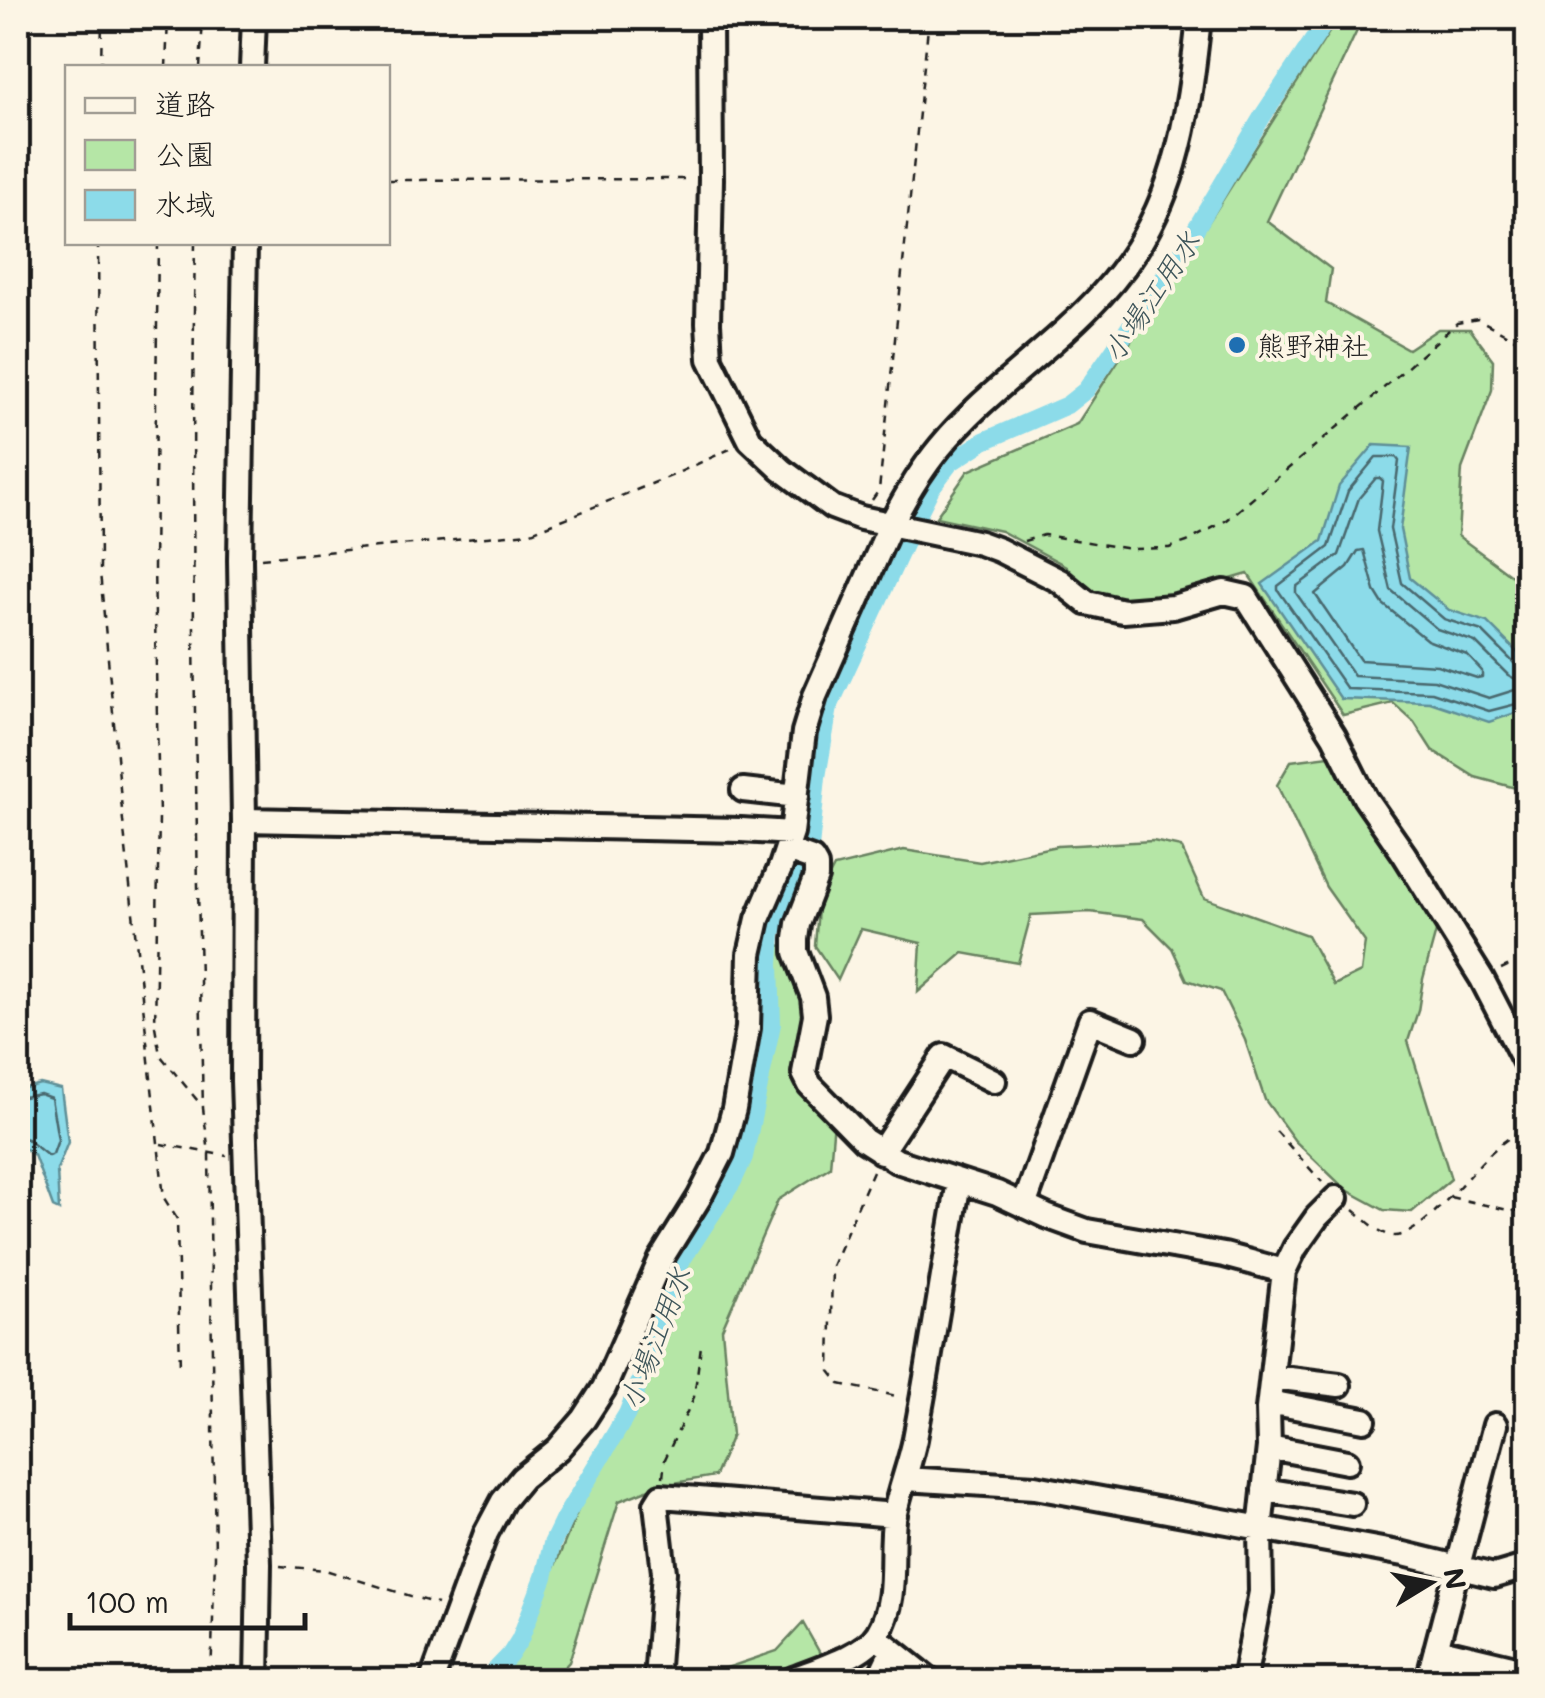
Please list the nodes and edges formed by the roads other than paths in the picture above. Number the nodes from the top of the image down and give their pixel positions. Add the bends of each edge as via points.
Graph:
1 (254, 18) edge
2 (710, 18) edge
3 (1199, 18) edge
4 (252, 65) edge
5 (245, 245) edge
6 (890, 524) junction
7 (751, 790) dead end
8 (797, 796) junction
9 (244, 820) junction
10 (789, 842) junction
11 (1134, 1040) dead end
12 (1528, 1068) edge
13 (994, 1080) dead end
14 (881, 1152) junction
15 (959, 1182) junction
16 (1336, 1198) road end
17 (1024, 1206) junction
18 (1284, 1272) junction
19 (1273, 1378) junction
20 (1339, 1386) dead end
21 (1269, 1402) junction
22 (1364, 1420) dead end
23 (1494, 1424) dead end
24 (1269, 1447) junction
25 (1347, 1462) dead end
26 (905, 1480) junction
27 (1264, 1490) junction
28 (1352, 1504) dead end
29 (895, 1515) junction
30 (1260, 1529) junction
31 (1456, 1566) junction
32 (1528, 1566) edge
33 (884, 1644) junction
34 (1436, 1649) junction
35 (1528, 1667) edge
36 (257, 1680) edge
37 (432, 1680) edge
38 (656, 1680) edge
39 (791, 1680) edge
40 (878, 1680) edge
41 (930, 1680) edge
42 (1244, 1680) edge
43 (1428, 1680) edge

1 - 4 street
2 - 6 street via 710,360 750,440 782,470 832,507
3 - 6 street via 1182,143 1142,238 1103,293 943,444
5 - 9 street
6 - 8 street via 815,696
6 - 12 street via 980,542 1060,581 1087,603 1123,611 1224,592 1246,596 1482,979
7 - 8 street
8 - 10 street
9 - 10 street via 748,830
9 - 36 street
10 - 14 street via 816,866 796,940 813,998 804,1073
10 - 37 street via 754,936 748,1028 722,1153 661,1259 604,1388 576,1429 503,1501
11 - 17 street via 1090,1021
13 - 14 street via 944,1056
14 - 15 street
15 - 17 street
15 - 26 street
16 - 18 street via 1294,1248
17 - 18 street via 1088,1230
18 - 19 street
19 - 20 street
19 - 21 street
21 - 22 street
21 - 24 street
23 - 31 street
24 - 25 street
24 - 27 street
26 - 29 street
26 - 30 street via 1036,1487
27 - 28 street
27 - 30 street
29 - 33 street
29 - 38 street via 661,1496 656,1504 664,1572
30 - 31 street
30 - 42 street via 1261,1592
31 - 32 street via 1494,1576
31 - 34 street
33 - 39 street
33 - 40 street
33 - 41 street
34 - 35 street
34 - 43 street

